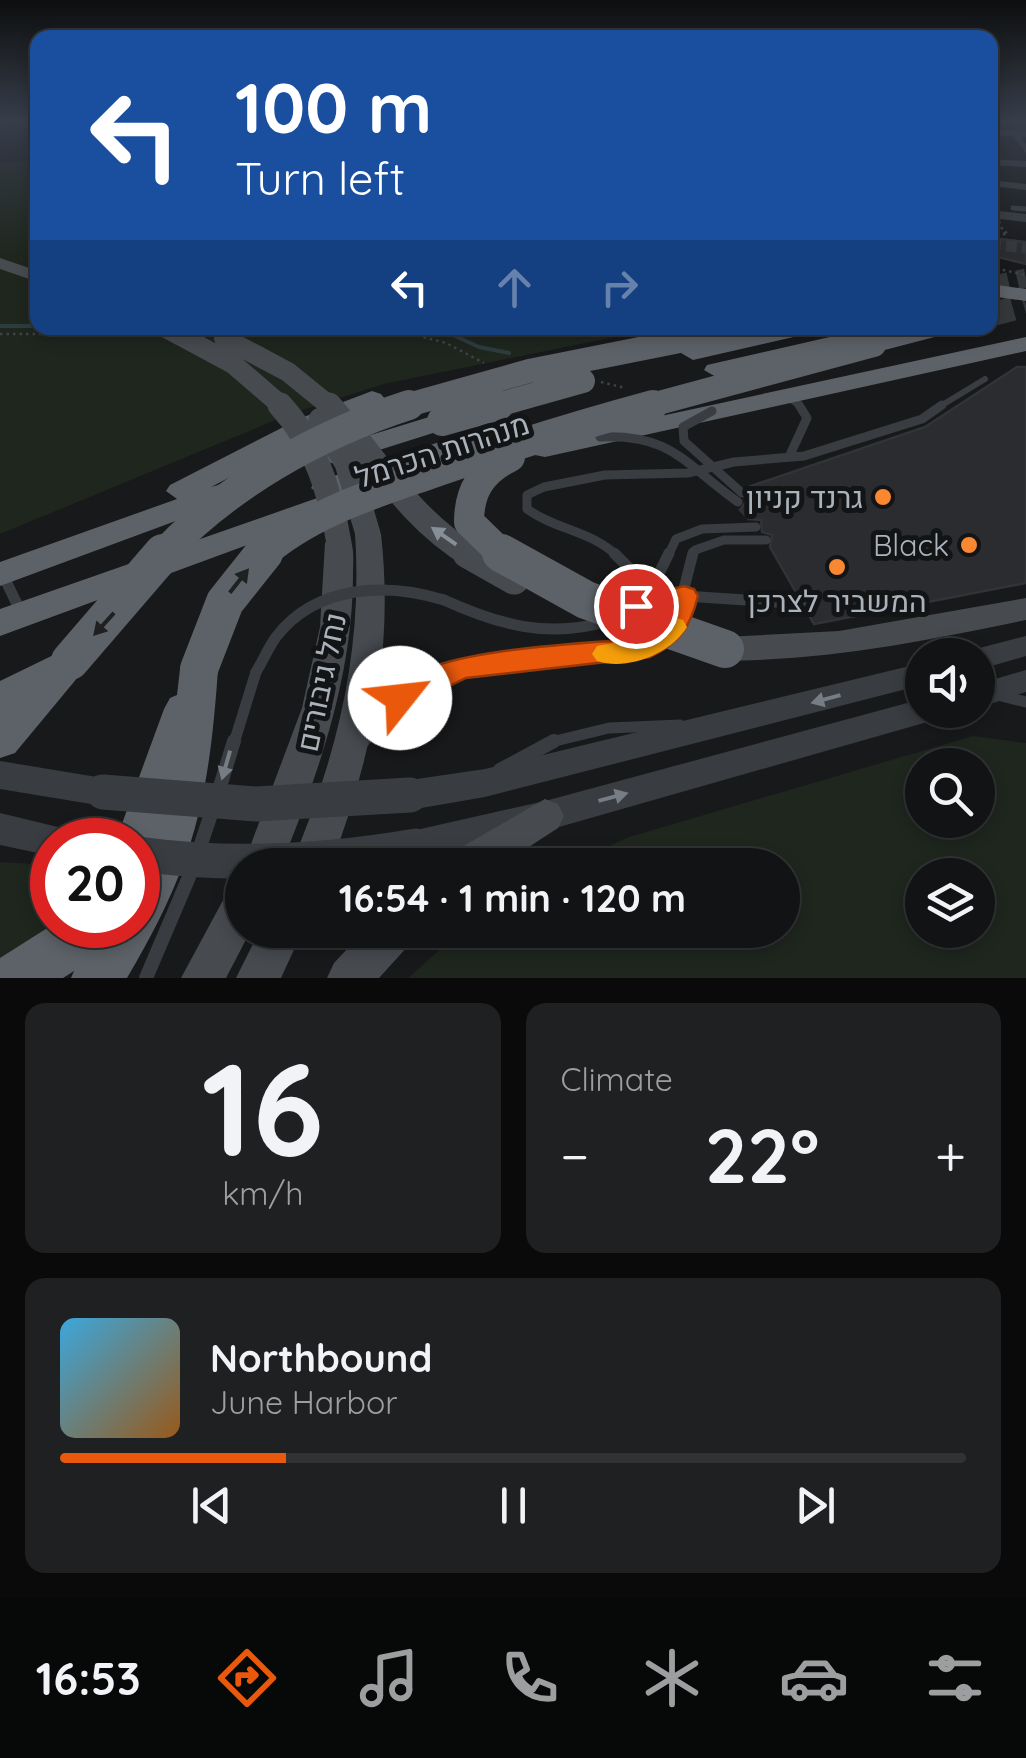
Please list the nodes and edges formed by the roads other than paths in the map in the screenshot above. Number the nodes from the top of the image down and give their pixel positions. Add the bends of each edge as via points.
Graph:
1 (998, 184) edge
2 (1026, 187) edge
3 (1013, 208) dead end
4 (1026, 209) edge
5 (998, 217) edge
6 (1026, 218) edge
7 (0, 263) edge
8 (30, 274) edge
9 (0, 276) edge
10 (30, 287) edge
11 (998, 291) edge
12 (1026, 296) edge
13 (172, 335) edge
14 (224, 335) edge
15 (225, 335) edge
16 (712, 335) edge
17 (738, 335) edge
18 (861, 336) edge
19 (692, 340) edge
20 (1026, 344) edge
21 (985, 379) dead end
22 (785, 396) junction
23 (712, 411) junction
24 (605, 427) junction
25 (480, 450) junction
26 (789, 458) junction
27 (756, 527) dead end
28 (354, 539) junction
29 (766, 540) dead end
30 (651, 590) junction
31 (3, 592) edge
32 (684, 596) junction
33 (444, 600) joint
34 (640, 602) junction
35 (803, 604) dead end
36 (1026, 609) edge
37 (1026, 646) edge
38 (725, 649) junction
39 (995, 654) edge
40 (70, 661) junction
41 (199, 669) junction
42 (905, 678) edge
43 (1026, 682) edge
44 (995, 691) edge
45 (995, 696) edge
46 (0, 699) edge
47 (1026, 702) edge
48 (905, 716) edge
49 (0, 741) edge
50 (346, 770) junction
51 (0, 775) edge
52 (545, 816) junction
53 (147, 818) edge
54 (268, 848) edge
55 (317, 848) edge
56 (494, 848) edge
57 (160, 856) edge
58 (160, 865) edge
59 (225, 938) edge
60 (61, 948) edge
61 (116, 948) edge
62 (273, 948) edge
63 (377, 948) edge
64 (17, 978) edge
65 (97, 978) edge
66 (146, 978) edge
67 (204, 978) edge
68 (258, 978) edge
69 (349, 978) edge

1 - 2 street
3 - 4 lane
5 - 6 street
7 - 8 main road
9 - 10 main road
11 - 12 highway
13 - 28 main road, נחל גיבורים, bridge via 229,359 282,405
14 - 28 main road, נחל גיבורים, bridge via 284,379 325,425 347,464
38 -> 15 main road, bridge via 669,644 616,629 476,558 420,519 314,392
16 -> 40 highway, bridge via 446,392 321,438 197,521
17 - 19 highway, מנהרות הכרמל
18 - 24 highway, bridge
18 - 25 highway, מנהרות הכרמל via 716,370
19 - 31 highway, מנהרות הכרמל, bridge via 295,468
19 - 31 highway via 468,372 372,399 191,486
20 - 22 highway
21 - 26 lane via 948,395 922,419
22 - 23 highway
22 - 26 lane via 808,418
23 - 24 highway, bridge
23 - 24 lane, bridge via 684,427 684,442 740,497 662,442
24 - 25 highway, bridge
24 - 38 highway, bridge via 528,448 486,470 470,496 469,522 510,562 616,613
41 -> 24 highway, bridge via 230,590 293,532 496,451
25 - 31 highway via 285,518
26 - 30 lane via 688,473 604,476 528,495 527,509 535,518 600,539
27 - 30 lane via 702,530 676,539
28 - 50 main road, נחל גיבורים via 374,572 363,702
28 - 54 main road, נחל גיבורים via 306,756
29 - 32 lane via 724,540 695,550
30 - 34 lane
32 - 34 lane
32 - 35 lane
32 - 50 lane via 678,622 640,649 464,667 427,681 400,698
33 - 34 lane via 492,622 562,633 612,620
33 -> 66 lane, bridge via 392,586 344,595 276,636 256,672 200,849
36 - 38 main road via 832,644
37 - 39 street
40 - 46 highway
40 - 49 highway
41 - 53 highway
41 - 58 highway via 190,764
42 -> 51 street, bridge via 484,783 410,795 238,805
43 - 44 street
45 - 47 lane
52 -> 48 street
50 - 55 main road, נחל גיבורים
52 - 56 main road
52 - 57 street, bridge via 416,846 280,863
59 - 67 main road
60 - 64 highway
61 - 65 highway
62 - 68 main road
63 - 69 main road

